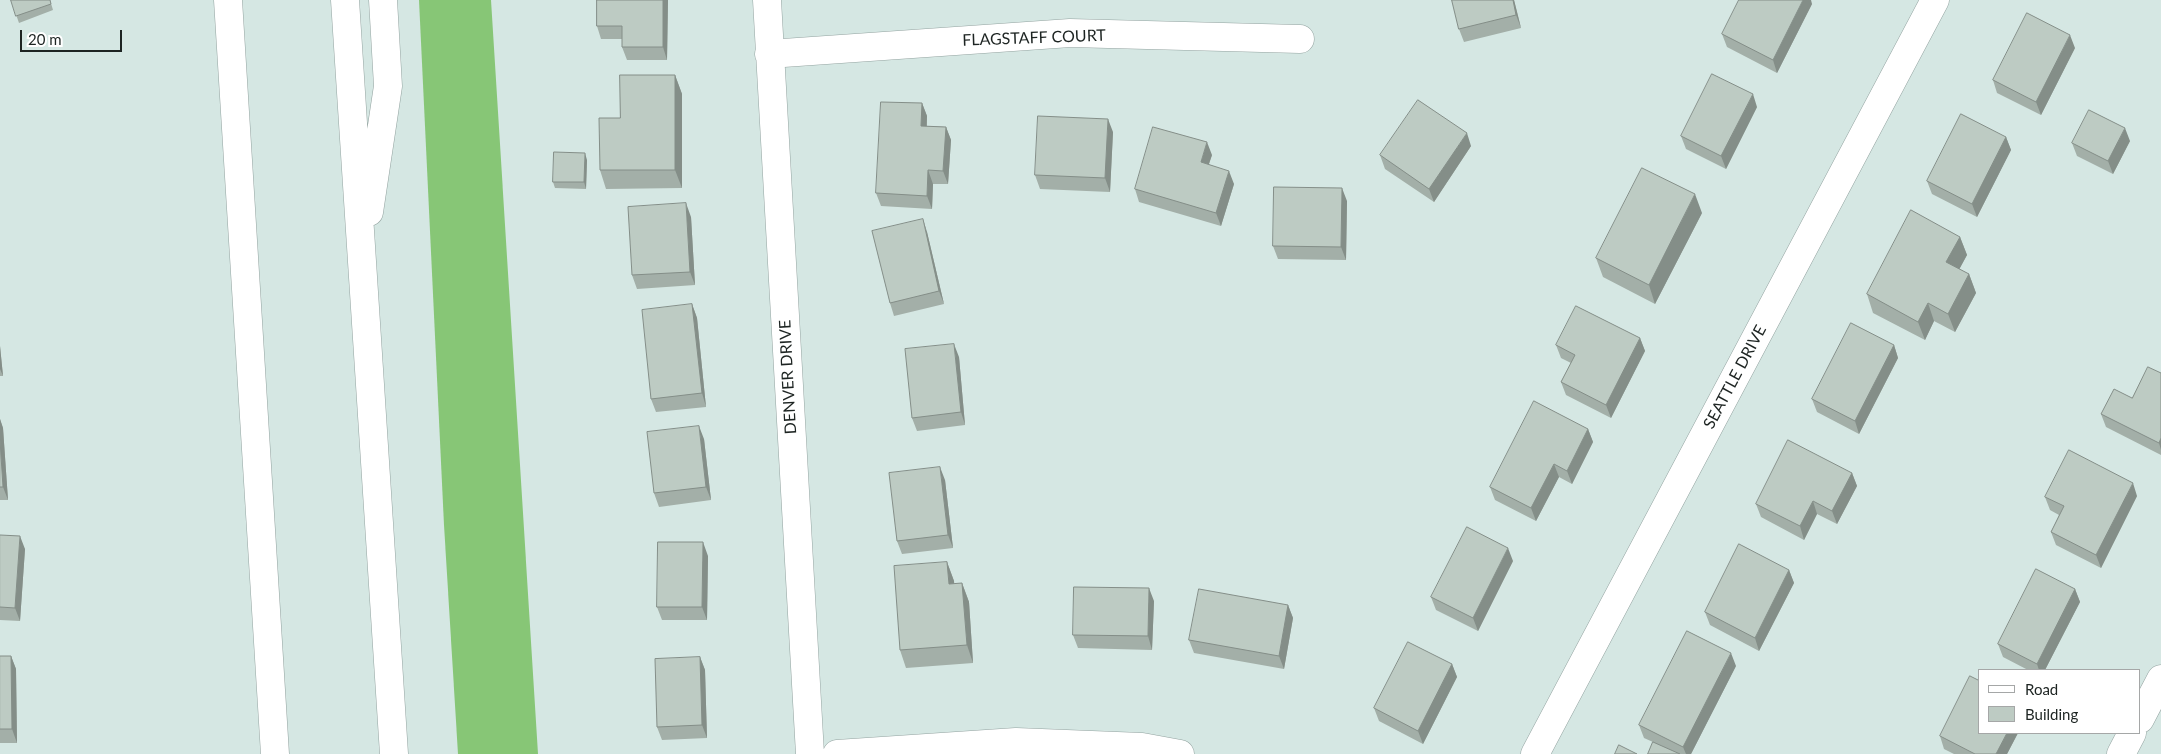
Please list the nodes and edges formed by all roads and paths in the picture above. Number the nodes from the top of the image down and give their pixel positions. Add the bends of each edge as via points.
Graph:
1 (228, 0) edge
2 (345, 0) edge
3 (383, 0) edge
4 (767, 0) edge
5 (1936, 0) edge
6 (1300, 39) dead end
7 (769, 54) junction
8 (361, 268) junction
9 (2161, 678) edge
10 (2141, 717) edge
11 (2131, 734) edge
12 (275, 754) edge
13 (394, 754) edge
14 (810, 754) edge
15 (837, 754) edge
16 (1180, 754) edge
17 (1536, 754) edge
18 (2121, 754) edge

1 - 12 main road
2 - 8 main road
3 - 8 main road via 388,86
4 - 7 main road, DENVER DRIVE
5 - 17 main road, SEATTLE DRIVE
6 - 7 main road, FLAGSTAFF COURT via 1070,33
7 - 14 main road, DENVER DRIVE
8 - 13 main road
9 - 10 main road
11 - 18 main road
15 - 16 main road via 1016,742 1142,747

